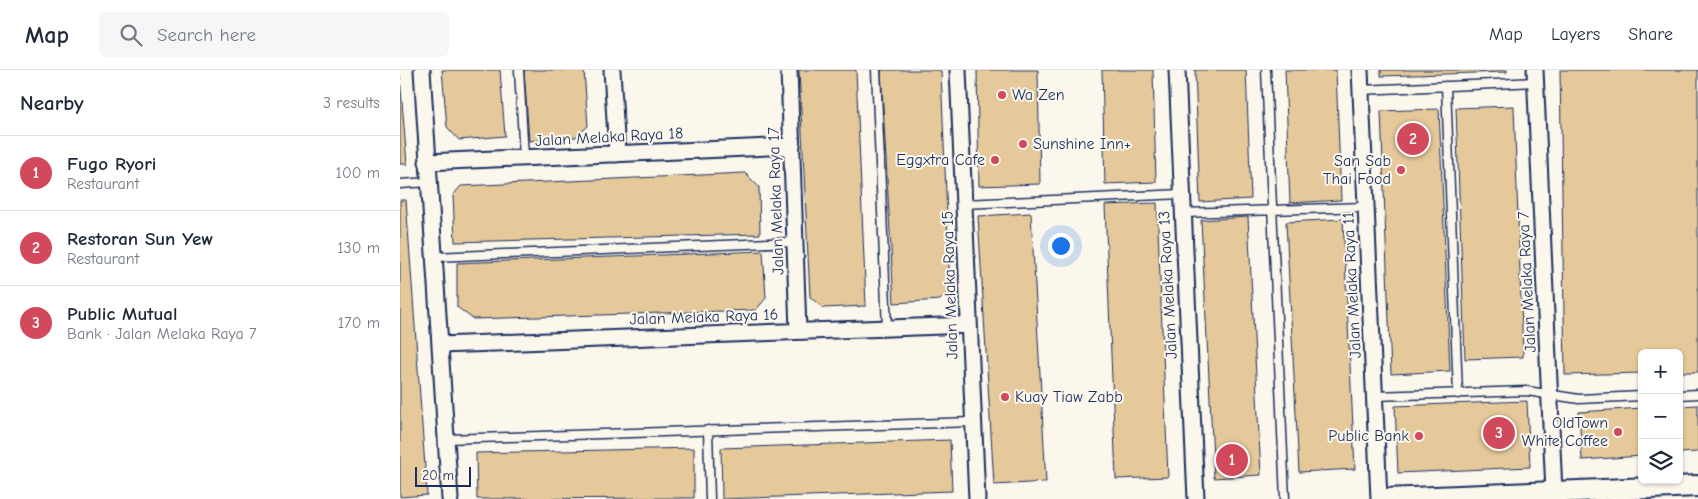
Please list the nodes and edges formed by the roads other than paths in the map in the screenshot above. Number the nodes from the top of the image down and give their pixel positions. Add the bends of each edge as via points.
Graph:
1 (422, 70) edge
2 (519, 70) edge
3 (612, 70) edge
4 (789, 70) edge
5 (876, 70) edge
6 (958, 70) edge
7 (1177, 70) edge
8 (1266, 70) edge
9 (1360, 70) edge
10 (1536, 76) edge
11 (1446, 86) junction
12 (1361, 90) junction
13 (792, 146) junction
14 (617, 154) junction
15 (524, 158) junction
16 (428, 162) junction
17 (429, 182) junction
18 (400, 184) edge
19 (1182, 194) junction
20 (964, 204) junction
21 (1366, 207) junction
22 (1271, 210) junction
23 (1183, 213) junction
24 (795, 242) junction
25 (434, 257) junction
26 (970, 325) junction
27 (887, 328) junction
28 (798, 331) junction
29 (440, 345) junction
30 (1458, 394) junction
31 (1698, 394) edge
32 (1550, 395) junction
33 (1683, 395) edge
34 (1375, 396) junction
35 (1638, 396) edge
36 (973, 422) junction
37 (708, 430) junction
38 (447, 439) junction
39 (1698, 486) edge
40 (1564, 494) edge
41 (450, 499) edge
42 (710, 499) edge
43 (976, 499) edge
44 (1196, 499) edge
45 (1285, 499) edge
46 (1379, 499) edge
47 (1386, 499) edge

1 - 16 street
2 - 15 lane
3 - 14 street
4 - 13 street, Jalan Melaka Raya 17
5 - 27 lane
6 - 20 street, Jalan Melaka Raya 15
7 - 19 street, Jalan Melaka Raya 13
8 - 22 lane
9 - 12 street, Jalan Melaka Raya 11
10 - 11 lane
10 - 32 street, Jalan Melaka Raya 7
11 - 12 lane
11 - 30 lane
12 - 21 street, Jalan Melaka Raya 11
13 - 14 street, Jalan Melaka Raya 18
13 - 24 street, Jalan Melaka Raya 17
14 - 15 street, Jalan Melaka Raya 18
15 - 16 street, Jalan Melaka Raya 18
16 - 17 street
17 - 18 lane
17 - 25 street
19 - 20 lane
19 - 23 street, Jalan Melaka Raya 13
20 - 26 street, Jalan Melaka Raya 15
21 - 22 lane
21 - 34 street, Jalan Melaka Raya 11
22 - 23 lane
22 - 45 lane
23 - 44 street, Jalan Melaka Raya 13
24 - 25 lane
24 - 28 street, Jalan Melaka Raya 17
25 - 29 street
26 - 27 street, Jalan Melaka Raya 16
26 - 36 street, Jalan Melaka Raya 15
27 - 28 street, Jalan Melaka Raya 16
28 - 29 street, Jalan Melaka Raya 16
29 - 38 street
30 - 32 lane via 1527,391
30 - 34 lane
31 - 33 lane
32 - 35 lane via 1579,399
32 - 40 street, Jalan Melaka Raya 7
34 - 46 street, Jalan Melaka Raya 11
36 - 37 lane
36 - 43 street, Jalan Melaka Raya 15
37 - 38 lane
37 - 42 lane
38 - 41 street
39 - 40 main road
40 - 47 main road

